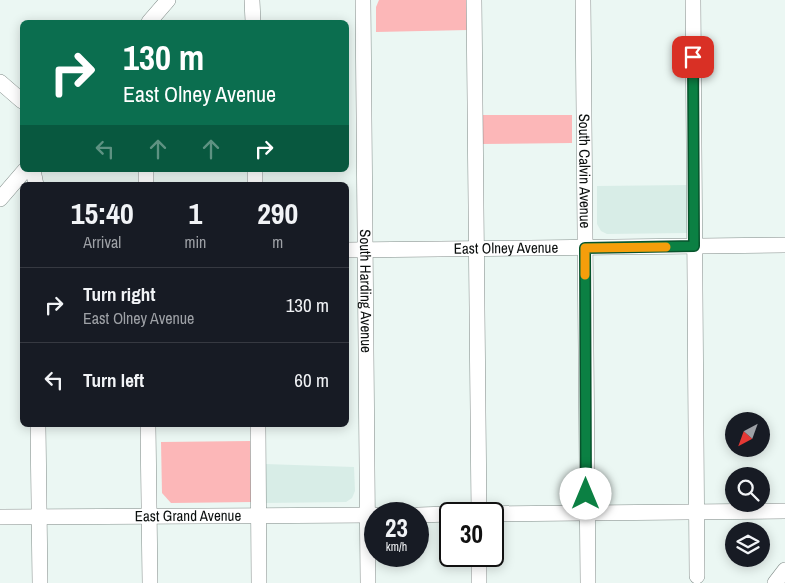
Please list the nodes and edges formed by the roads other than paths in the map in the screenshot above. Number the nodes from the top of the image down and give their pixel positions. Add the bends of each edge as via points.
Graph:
1 (168, 0) edge
2 (252, 0) edge
3 (363, 0) edge
4 (474, 0) edge
5 (583, 0) edge
6 (693, 0) edge
7 (151, 20) edge
8 (253, 20) edge
9 (0, 82) edge
10 (20, 99) edge
11 (23, 172) edge
12 (0, 199) edge
13 (785, 245) edge
14 (694, 246) junction
15 (475, 248) junction
16 (585, 248) junction
17 (349, 250) edge
18 (366, 250) junction
19 (38, 427) edge
20 (148, 427) edge
21 (258, 427) edge
22 (371, 502) edge
23 (479, 502) edge
24 (697, 511) junction
25 (785, 511) edge
26 (587, 513) junction
27 (504, 514) edge
28 (39, 516) junction
29 (259, 516) junction
30 (364, 516) edge
31 (0, 517) edge
32 (149, 517) junction
33 (369, 567) edge
34 (479, 567) edge
35 (785, 570) edge
36 (697, 576) dead end
37 (40, 583) edge
38 (150, 583) edge
39 (259, 583) edge
40 (368, 583) edge
41 (479, 583) edge
42 (588, 583) edge
43 (775, 583) edge

1 - 7 street
2 - 8 street
3 - 18 street, South Harding Avenue
4 - 15 street
5 - 16 street, South Calvin Avenue
6 - 14 street
9 - 10 street
11 - 12 street
13 - 14 street, East Olney Avenue
14 - 16 street, East Olney Avenue
14 - 24 street
15 - 16 street, East Olney Avenue
15 - 18 street, East Olney Avenue
15 - 23 street
16 - 26 street, South Calvin Avenue
17 - 18 street, East Olney Avenue
18 - 22 street, South Harding Avenue
19 - 28 street
20 - 32 street
21 - 29 street
24 - 25 street
24 - 26 street
24 - 36 street
26 - 27 street
26 - 42 street, South Calvin Avenue
28 - 31 street, East Grand Avenue
28 - 32 street, East Grand Avenue
28 - 37 street
29 - 30 street, East Grand Avenue
29 - 32 street, East Grand Avenue
29 - 39 street
32 - 38 street
33 - 40 street, South Harding Avenue
34 - 41 street
35 - 43 street

